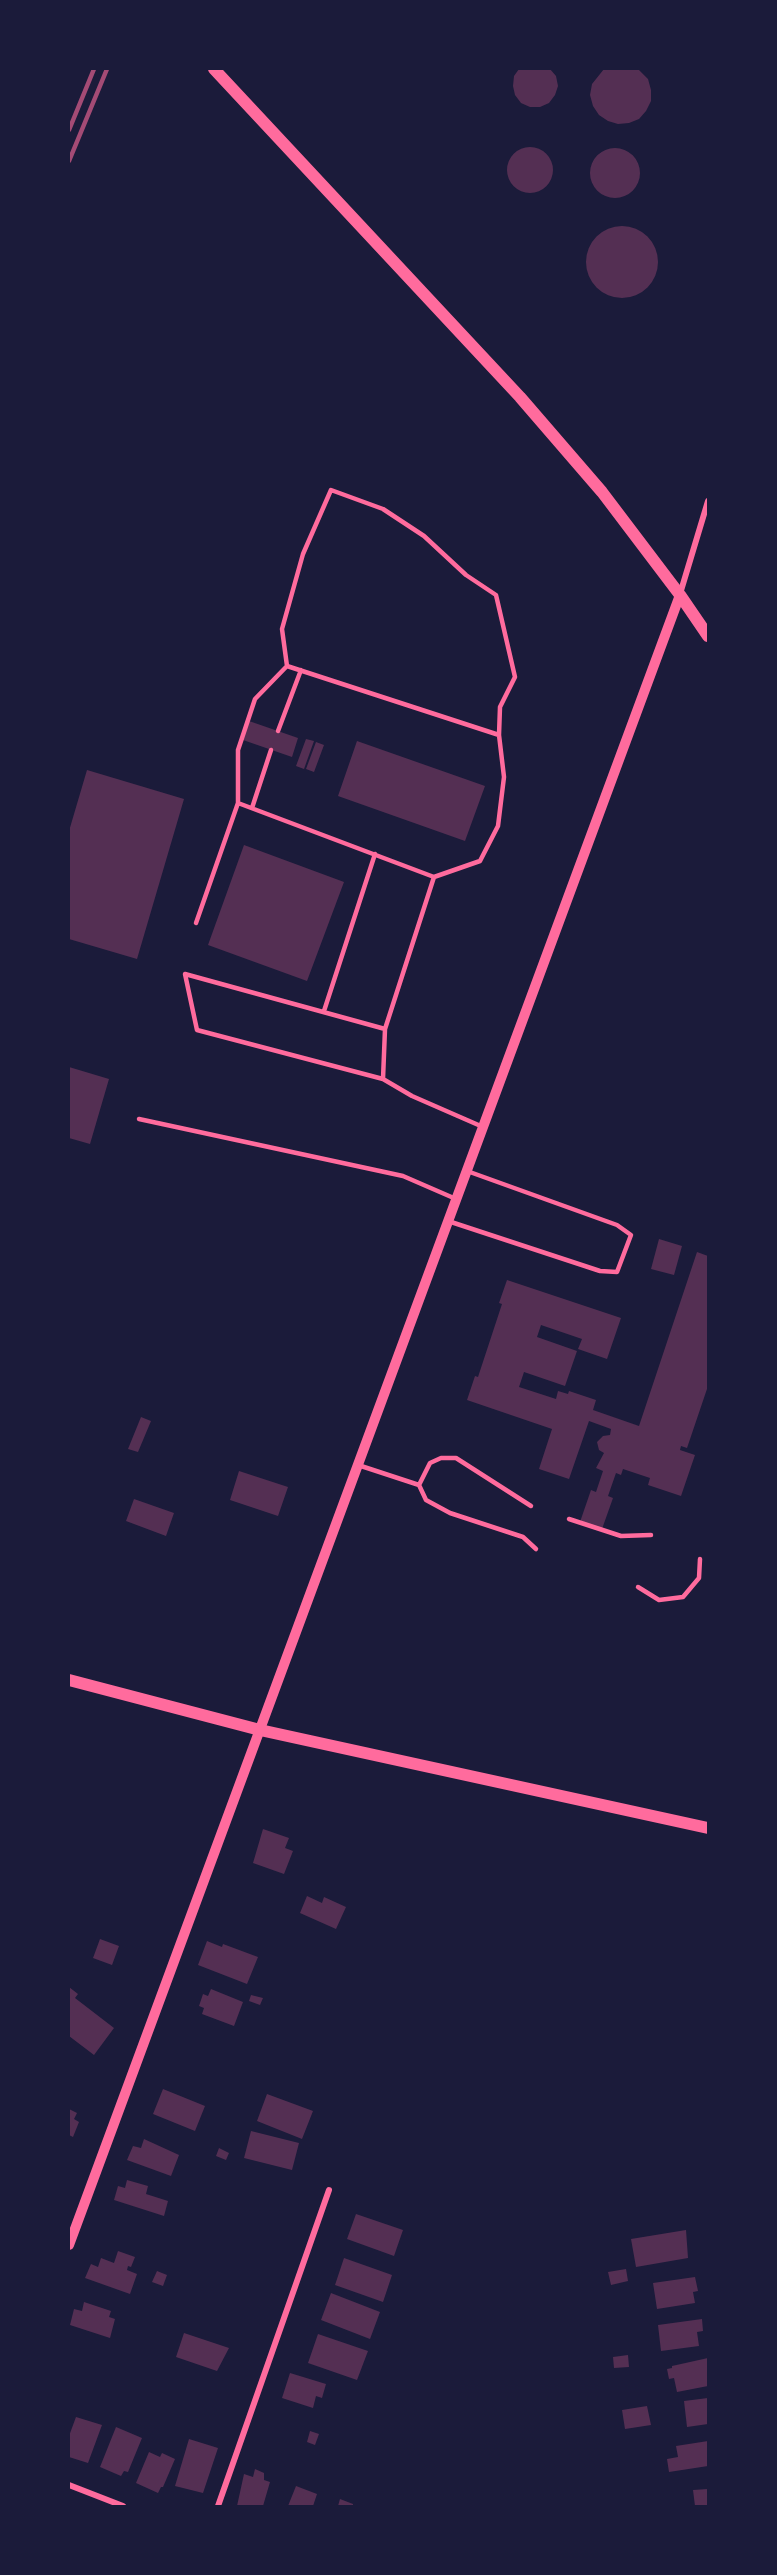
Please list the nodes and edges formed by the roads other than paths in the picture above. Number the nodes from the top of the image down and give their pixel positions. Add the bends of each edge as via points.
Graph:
1 (214, 69) edge
2 (708, 501) edge
3 (680, 595) junction
4 (708, 636) edge
5 (287, 666) junction
6 (301, 670) junction
7 (278, 731) dead end
8 (499, 735) junction
9 (271, 750) dead end
10 (238, 802) junction
11 (252, 807) junction
12 (375, 854) junction
13 (434, 877) junction
14 (196, 923) dead end
15 (324, 1011) junction
16 (385, 1029) junction
17 (383, 1079) junction
18 (139, 1119) dead end
19 (483, 1127) junction
20 (467, 1171) junction
21 (456, 1199) junction
22 (448, 1221) junction
23 (358, 1464) junction
24 (419, 1485) junction
25 (531, 1506) dead end
26 (569, 1519) dead end
27 (651, 1535) dead end
28 (536, 1549) dead end
29 (700, 1559) dead end
30 (638, 1587) dead end
31 (69, 1680) edge
32 (260, 1730) junction
33 (708, 1828) edge
34 (329, 2190) dead end
35 (69, 2245) edge
36 (69, 2485) edge
37 (123, 2506) edge
38 (218, 2506) edge

1 - 3 main road via 520,397 602,492
2 - 3 street
3 - 4 main road
3 - 19 street
5 - 6 lane
5 - 8 lane via 282,629 303,554 331,490 383,509 424,536 466,575 496,595 515,677 500,707
5 - 10 lane via 255,699 238,750
6 - 7 lane
6 - 8 lane
8 - 13 lane via 504,777 498,826 480,861
9 - 11 lane
10 - 11 lane
10 - 14 lane
11 - 12 lane
12 - 13 lane
12 - 15 lane
13 - 16 lane
15 - 16 lane
15 - 17 lane via 185,974 197,1030
16 - 17 lane
17 - 19 lane
18 - 21 lane via 403,1176
19 - 20 street
20 - 21 street
20 - 22 lane via 617,1225 631,1235 617,1272 600,1271
21 - 22 street
22 - 23 street
23 - 24 lane
23 - 32 street
24 - 25 lane via 430,1463 456,1458
24 - 28 lane via 426,1500 450,1513 523,1537
26 - 27 lane via 621,1536
29 - 30 lane via 699,1578 683,1597 658,1600
31 - 32 main road
32 - 33 main road
32 - 35 street
34 - 38 street
36 - 37 street

